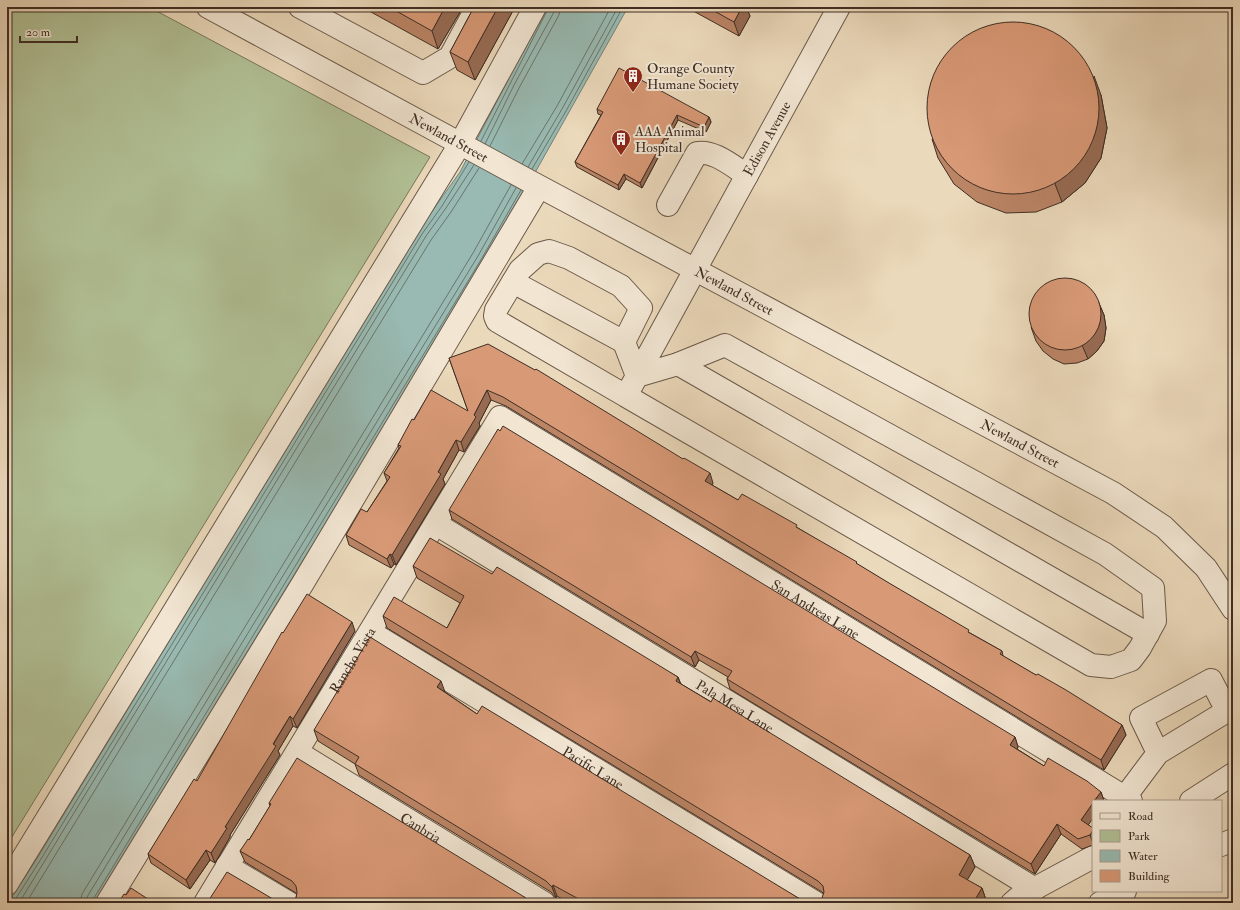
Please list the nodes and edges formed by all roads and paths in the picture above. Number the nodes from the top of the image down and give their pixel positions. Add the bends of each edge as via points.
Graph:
1 (208, 7) edge
2 (300, 7) edge
3 (477, 7) edge
4 (535, 7) edge
5 (839, 7) edge
6 (464, 147) junction
7 (747, 175) junction
8 (535, 185) junction
9 (668, 205) dead end
10 (694, 270) junction
11 (513, 282) junction
12 (624, 342) junction
13 (678, 364) junction
14 (637, 376) junction
15 (626, 396) junction
16 (500, 417) joint
17 (436, 524) junction
18 (1233, 609) edge
19 (370, 632) junction
20 (1148, 634) junction
21 (297, 752) junction
22 (1158, 753) dead end
23 (1233, 774) edge
24 (1128, 799) edge
25 (1193, 800) edge
26 (1233, 840) edge
27 (1222, 845) edge
28 (1092, 858) edge
29 (227, 866) junction
30 (7, 884) edge
31 (1035, 889) junction
32 (1123, 892) edge
33 (107, 903) edge
34 (205, 903) edge
35 (289, 903) edge
36 (544, 903) edge
37 (816, 903) edge
38 (1012, 903) edge
39 (1100, 903) edge

1 - 6 street, Newland Street
2 - 3 street via 422,73 450,58
4 - 6 street
5 - 7 street, Edison Avenue
6 - 8 street, Newland Street
6 - 30 street
7 - 9 street via 711,154 697,153
7 - 10 street, Edison Avenue
8 - 10 street, Newland Street
8 - 33 street via 303,583
10 - 14 street, Edison Avenue
10 - 18 street, Newland Street via 1113,494 1164,527 1206,568
11 - 12 street
11 - 12 street via 520,270 538,254 548,251 570,258 621,286 641,308
11 - 15 street via 496,310 497,321
12 - 14 street
13 - 14 street
13 - 20 street
13 - 20 street via 725,346 1105,554 1152,588 1155,621
14 - 15 street, Edison Avenue
15 - 20 street via 1091,666 1110,667 1130,660
16 - 17 street, Rancho Vista
16 - 24 street, San Andreas Lane
17 - 19 street, Rancho Vista
17 - 31 street, Pala Mesa Lane
19 - 21 street, Rancho Vista
19 - 37 street, Pacific Lane
21 - 29 street, Rancho Vista
21 - 36 street, Canbria
22 - 24 street
23 - 25 street
26 - 27 street
28 - 31 street
29 - 34 street, Rancho Vista
29 - 35 street
31 - 38 street
32 - 39 street

